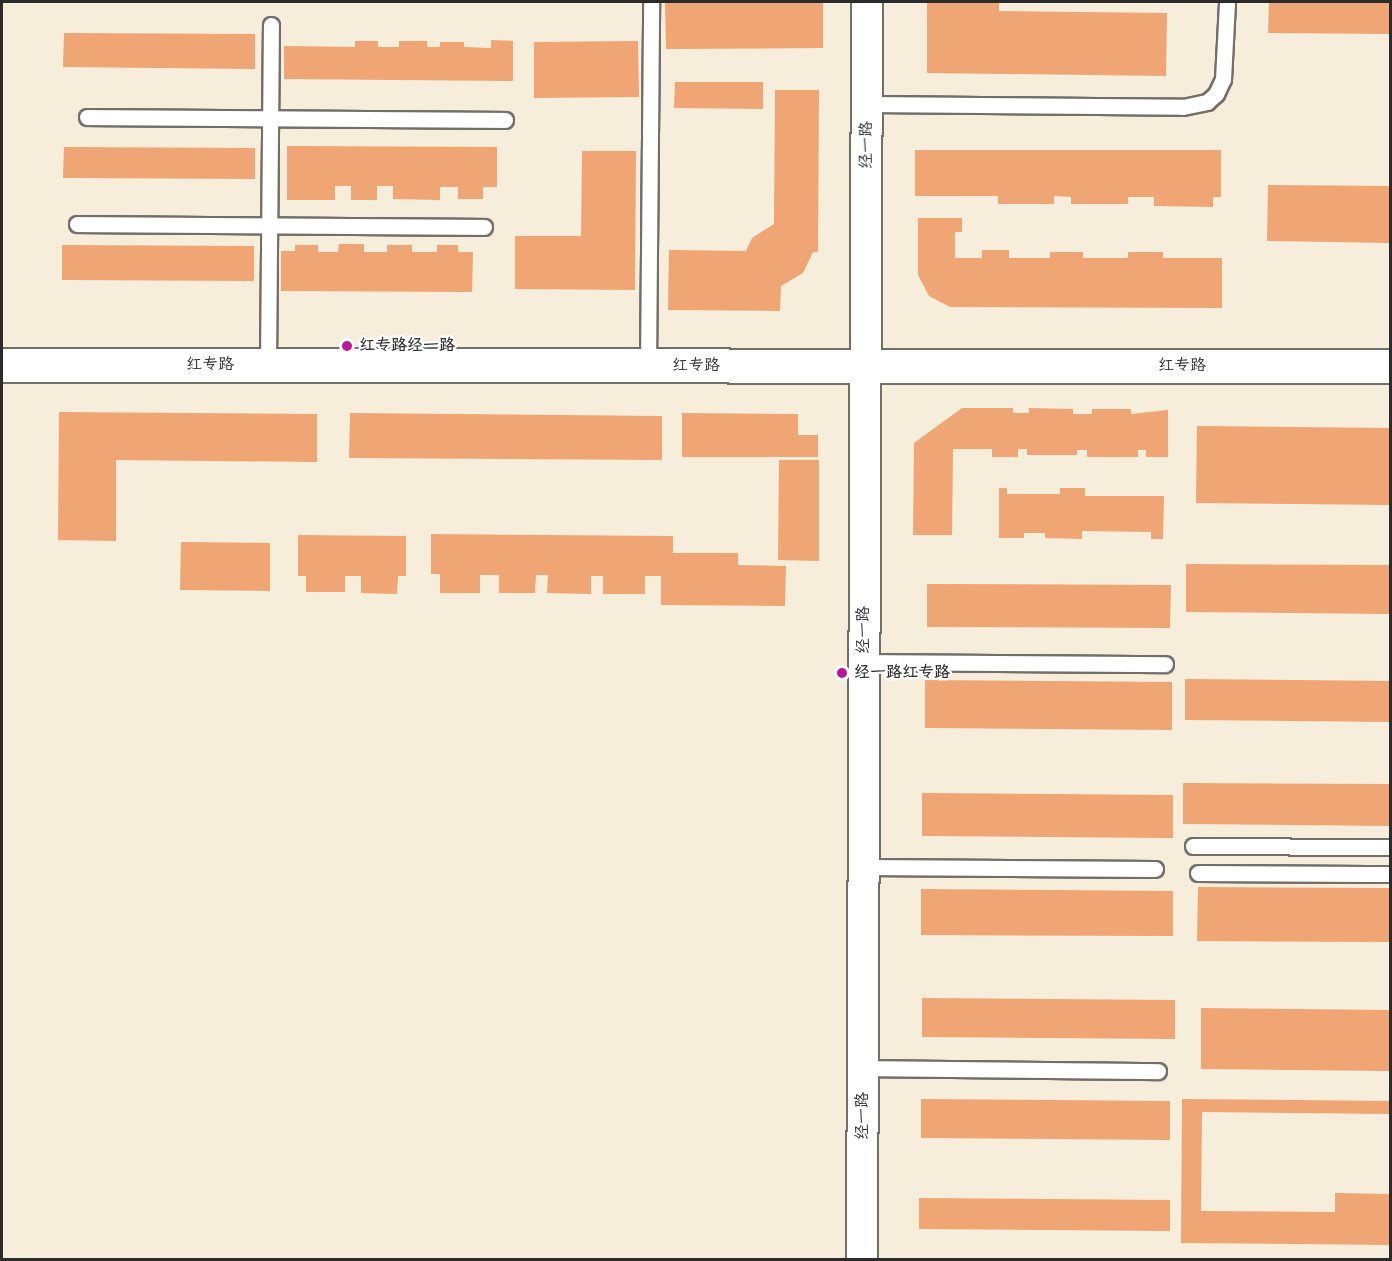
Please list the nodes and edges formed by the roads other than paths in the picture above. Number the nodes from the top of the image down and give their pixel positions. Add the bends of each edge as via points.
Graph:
1 (651, 2) edge
2 (867, 2) edge
3 (1227, 2) edge
4 (271, 25) dead end
5 (867, 104) junction
6 (87, 117) dead end
7 (270, 118) junction
8 (505, 120) dead end
9 (76, 224) dead end
10 (270, 225) junction
11 (484, 227) dead end
12 (2, 365) edge
13 (268, 365) junction
14 (648, 366) junction
15 (866, 366) junction
16 (1390, 366) edge
17 (864, 662) junction
18 (1165, 664) dead end
19 (1193, 846) dead end
20 (1390, 847) edge
21 (864, 867) junction
22 (1155, 869) dead end
23 (1198, 873) dead end
24 (1390, 874) edge
25 (863, 1068) junction
26 (1158, 1071) dead end
27 (862, 1260) edge

1 - 14 lane
2 - 5 street, 经一路
3 - 5 lane via 1223,78 1216,94 1207,102 1183,107
4 - 7 lane
5 - 15 street, 经一路
6 - 7 lane
7 - 8 lane
7 - 10 lane
9 - 10 lane
10 - 11 lane
10 - 13 lane
12 - 13 street, 红专路
13 - 14 street, 红专路
14 - 15 street, 红专路
15 - 16 street, 红专路
15 - 17 street, 经一路
17 - 18 lane
17 - 21 street, 经一路
19 - 20 lane
21 - 22 lane
21 - 25 street, 经一路
23 - 24 lane
25 - 26 lane
25 - 27 street, 经一路

